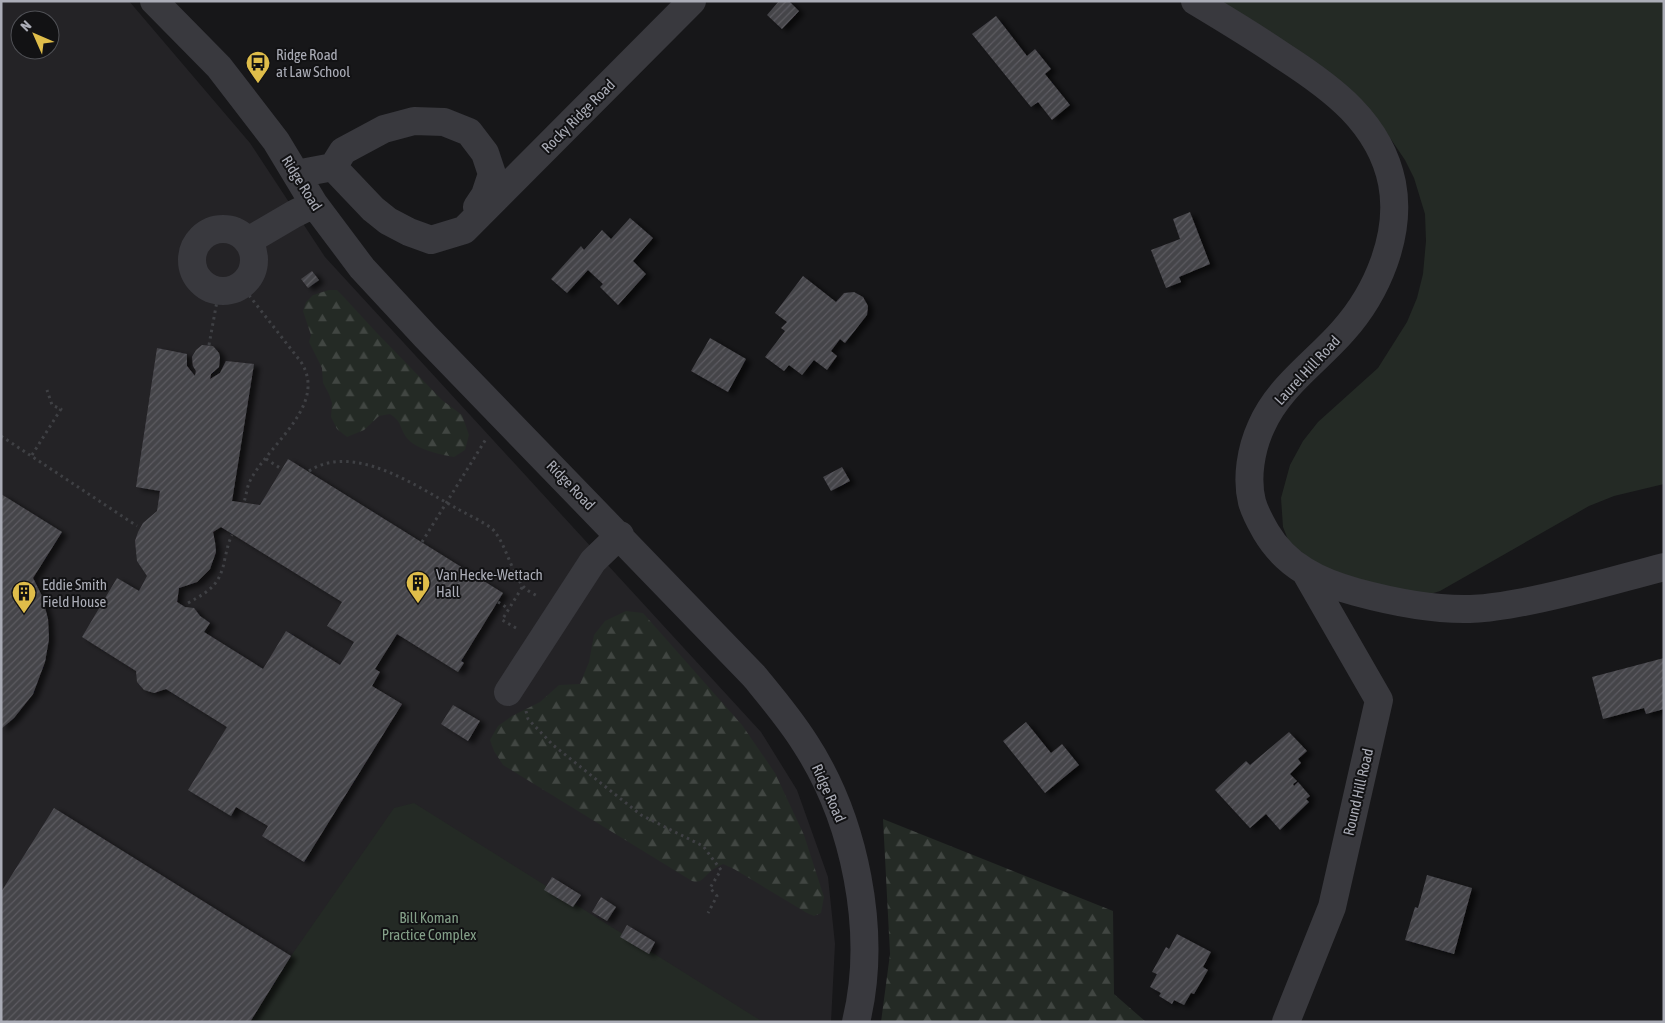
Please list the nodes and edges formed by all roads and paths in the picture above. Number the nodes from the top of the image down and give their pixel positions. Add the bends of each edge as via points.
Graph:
1 (154, 1) edge
2 (692, 1) edge
3 (1195, 1) edge
4 (333, 167) junction
5 (296, 174) junction
6 (314, 204) junction
7 (464, 230) junction
8 (248, 241) junction
9 (230, 287) junction
10 (209, 345) dead end
11 (47, 390) dead end
12 (491, 432) dead end
13 (1, 436) edge
14 (32, 455) junction
15 (266, 459) junction
16 (280, 468) dead end
17 (309, 471) dead end
18 (244, 502) dead end
19 (447, 503) junction
20 (137, 526) dead end
21 (232, 535) dead end
22 (620, 535) junction
23 (422, 542) dead end
24 (1664, 567) edge
25 (1306, 573) junction
26 (523, 586) junction
27 (530, 592) dead end
28 (498, 602) dead end
29 (188, 603) dead end
30 (509, 609) junction
31 (510, 625) dead end
32 (510, 690) joint
33 (708, 913) dead end
34 (856, 1022) edge
35 (1286, 1022) edge

1 - 5 street, Ridge Road via 220,67 276,141
2 - 7 street, Rocky Ridge Road
3 - 25 street, Laurel Hill Road via 1340,96 1372,134 1392,184 1391,239 1371,291 1344,331 1272,406 1254,445 1250,482 1257,516 1280,551
4 - 5 street
4 - 7 street, Rocky Ridge Road via 373,210 409,232 431,240
4 - 7 street via 343,151 361,140 384,129 414,121 444,122 469,132 484,153 492,174
5 - 6 street, Ridge Road
6 - 8 street
6 - 22 street, Ridge Road via 362,268
8 - 9 street via 252,248 251,272
8 - 9 street via 234,231 216,230 208,233 196,246 194,271 204,284 211,288
9 - 10 path
9 - 15 path via 296,355 308,378 306,404
11 - 14 path via 52,405 61,409
12 - 19 path
13 - 14 path
14 - 20 path
15 - 16 path
15 - 18 path via 249,483
17 - 19 path via 318,465 336,461 363,464 404,479
19 - 23 path
19 - 26 path via 494,530
21 - 29 path via 218,582
22 - 32 street via 593,561
22 - 34 street, Ridge Road via 754,676 789,719 820,770 852,852 861,900 865,967
24 - 25 street, Laurel Hill Road via 1558,596 1471,610 1405,604 1342,588
25 - 35 street, Round Hill Road via 1379,700 1332,907
26 - 27 path
26 - 30 path
28 - 30 path
30 - 31 path via 502,620
32 - 33 path via 522,697 528,719 553,745 641,815 703,846 721,870 710,888 717,896

